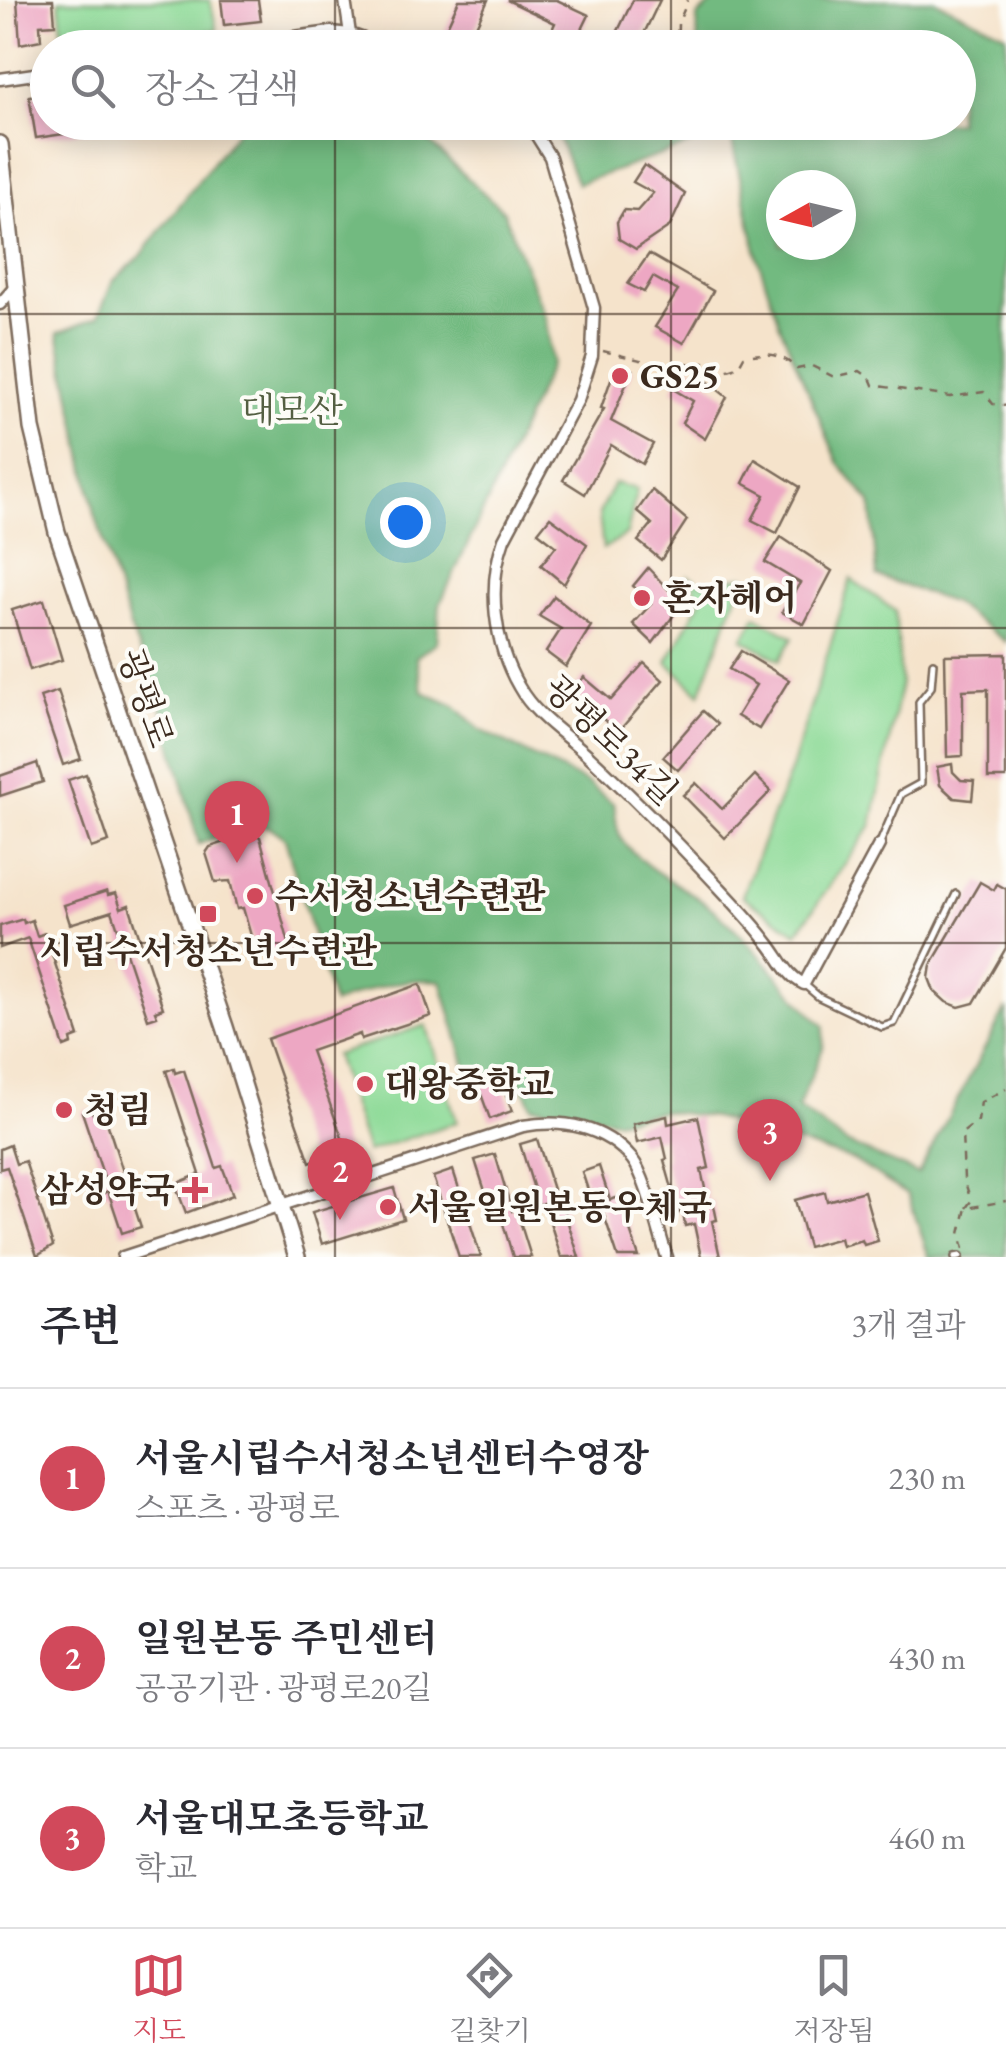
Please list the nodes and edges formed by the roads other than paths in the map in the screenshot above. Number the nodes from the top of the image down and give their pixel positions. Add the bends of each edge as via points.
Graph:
1 (345, 0) edge
2 (349, 30) edge
3 (30, 75) edge
4 (0, 79) edge
5 (539, 140) edge
6 (0, 144) edge
7 (15, 287) junction
8 (0, 304) edge
9 (933, 663) dead end
10 (879, 845) joint
11 (956, 894) dead end
12 (804, 984) junction
13 (280, 1206) junction
14 (123, 1257) edge
15 (297, 1257) edge
16 (666, 1257) edge

1 - 2 street
3 - 4 street
5 - 12 street, 광평로34길 via 587,280 592,349 578,400 497,562 494,593 508,666 542,718 622,788
6 - 7 main road, 광평로
7 - 8 street
7 - 13 main road, 광평로 via 32,428 57,532
9 - 10 lane via 932,686 919,702 920,783 901,794
10 - 12 street
11 - 12 lane via 894,1023 882,1028
13 - 14 street
13 - 15 main road, 광평로
13 - 16 street via 523,1126 566,1123 604,1136 634,1162

